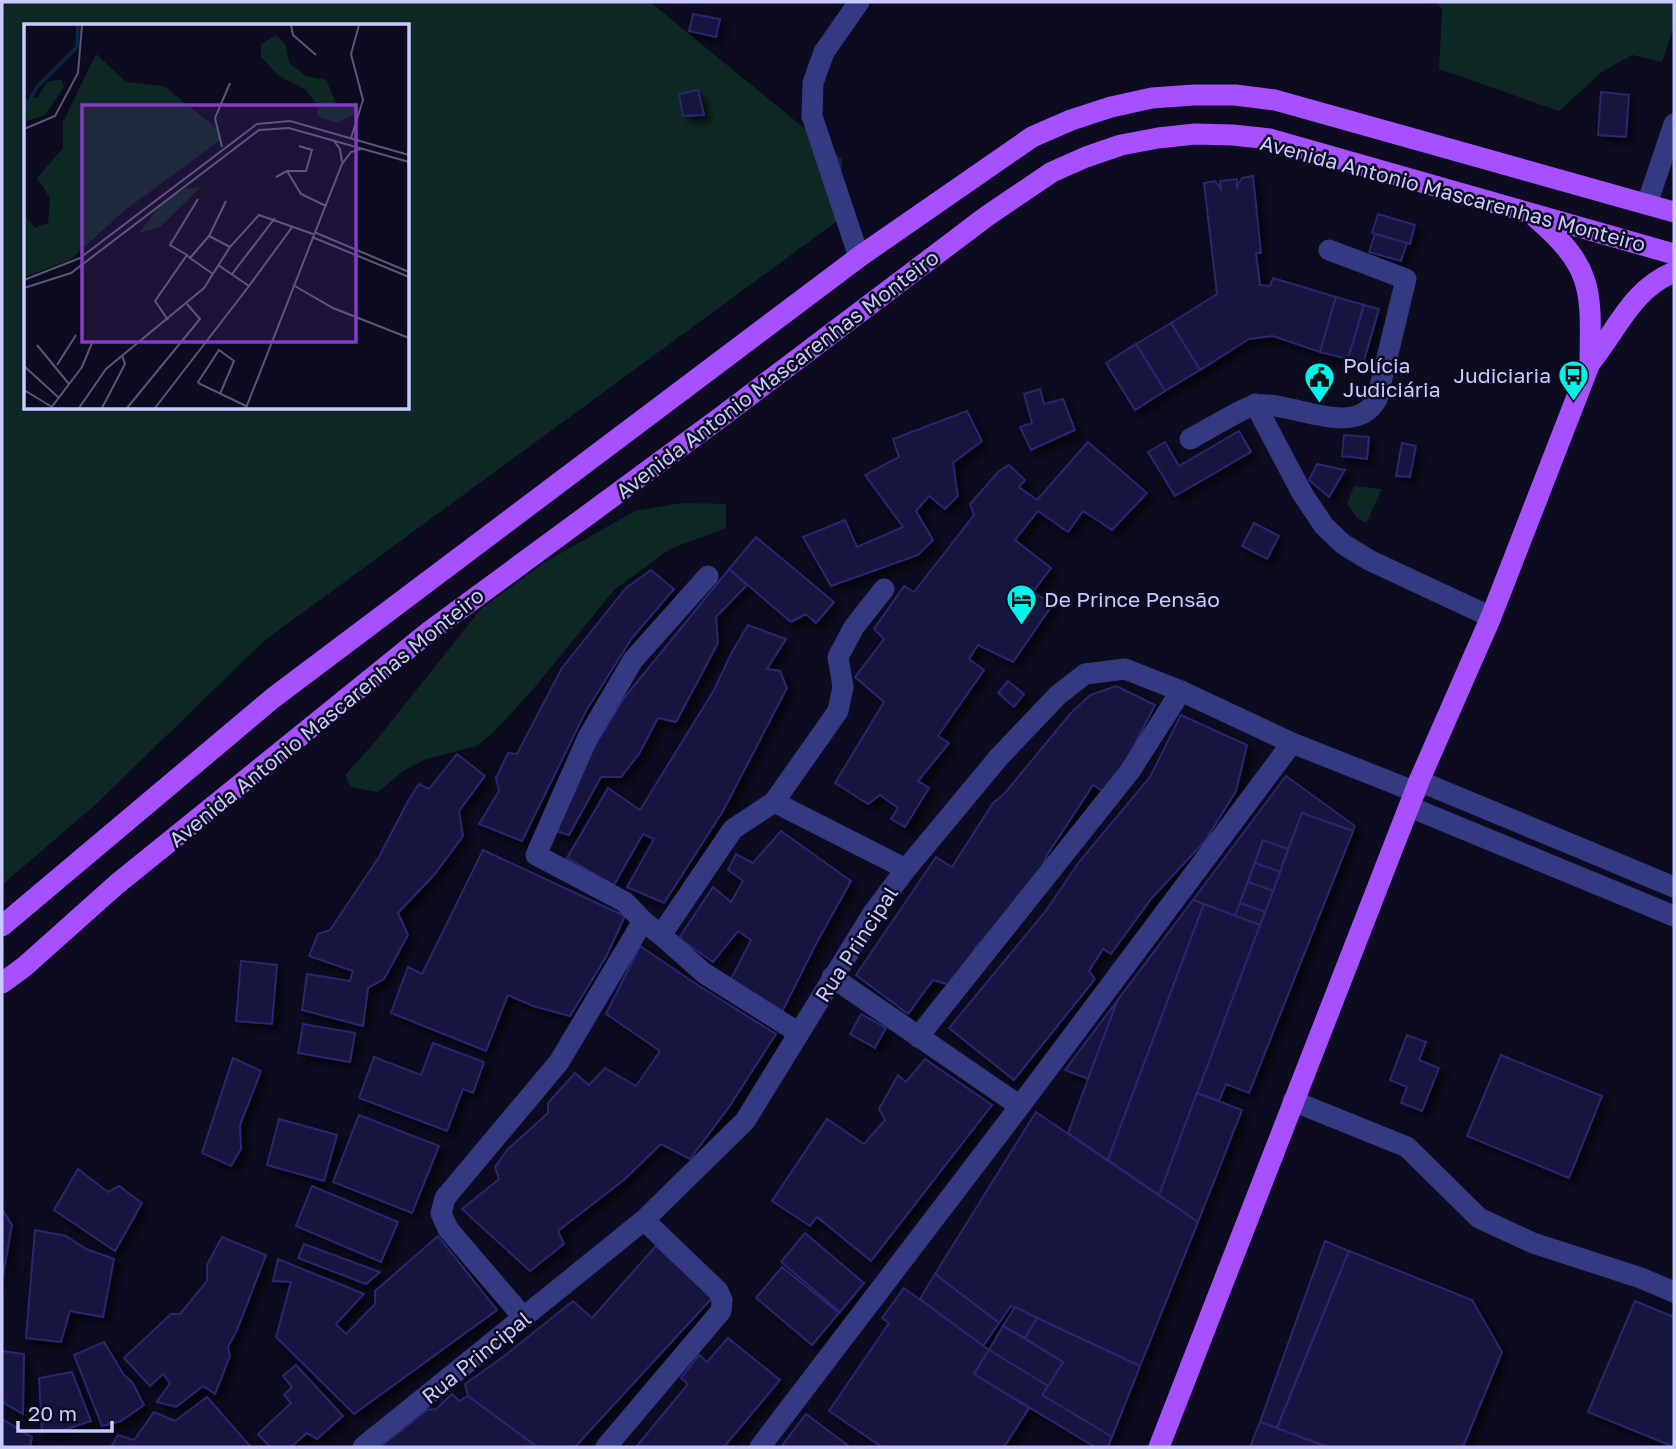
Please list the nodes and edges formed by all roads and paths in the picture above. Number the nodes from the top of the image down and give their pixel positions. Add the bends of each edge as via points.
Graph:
1 (859, 2) edge
2 (1674, 124) edge
3 (1647, 204) junction
4 (1528, 211) junction
5 (1674, 212) edge
6 (1329, 250) dead end
7 (1674, 254) edge
8 (859, 257) junction
9 (1674, 272) edge
10 (1590, 363) junction
11 (1255, 404) junction
12 (1190, 439) dead end
13 (708, 576) dead end
14 (884, 589) dead end
15 (1491, 617) junction
16 (1181, 691) junction
17 (1292, 743) junction
18 (1415, 793) junction
19 (774, 802) junction
20 (905, 869) junction
21 (1674, 887) edge
22 (1674, 916) edge
23 (643, 920) junction
24 (2, 926) edge
25 (661, 935) junction
26 (832, 977) junction
27 (2, 983) edge
28 (799, 1033) junction
29 (918, 1037) junction
30 (1293, 1101) junction
31 (1020, 1106) junction
32 (644, 1220) junction
33 (1674, 1292) edge
34 (524, 1318) junction
35 (363, 1447) edge
36 (606, 1447) edge
37 (760, 1447) edge
38 (1159, 1447) edge

1 - 8 street via 824,52 813,83 812,116
2 - 3 street
3 - 5 main road, Avenida Antonio Mascarenhas Monteiro
3 - 8 main road, Avenida Antonio Mascarenhas Monteiro via 1275,100 1194,94 1111,107 1032,137
4 - 7 main road, Avenida Antonio Mascarenhas Monteiro
4 - 10 main road via 1559,238 1582,270 1590,294
4 - 27 main road, Avenida Antonio Mascarenhas Monteiro via 1270,139 1233,135 1195,134 1121,145 1052,172 430,631
6 - 11 street via 1406,279 1377,399 1366,413 1352,418
8 - 24 main road, Avenida Antonio Mascarenhas Monteiro via 273,698
9 - 10 main road via 1648,286 1633,301
10 - 15 main road
11 - 12 street
11 - 15 street via 1301,494 1343,544
13 - 23 street via 633,660 588,737 536,855 625,902
14 - 19 street via 838,657 843,687 838,711
15 - 18 main road
16 - 17 street, Rua Principal
16 - 20 street, Rua Principal via 1125,669 1085,674 1058,695 999,757
16 - 29 street via 1130,771
17 - 18 street, Rua Principal
17 - 31 street
18 - 21 street
18 - 22 street
18 - 30 main road
19 - 20 street
19 - 25 street via 733,829
20 - 26 street, Rua Principal
23 - 25 street
23 - 34 street via 559,1062 445,1198 441,1213 448,1229
25 - 28 street via 704,973
26 - 28 street, Rua Principal
26 - 29 street
28 - 32 street, Rua Principal via 745,1121
29 - 31 street
30 - 33 street via 1407,1147 1479,1218 1533,1243
30 - 38 main road
31 - 37 street
32 - 34 street, Rua Principal
32 - 36 street via 718,1291 721,1311
34 - 35 street, Rua Principal

